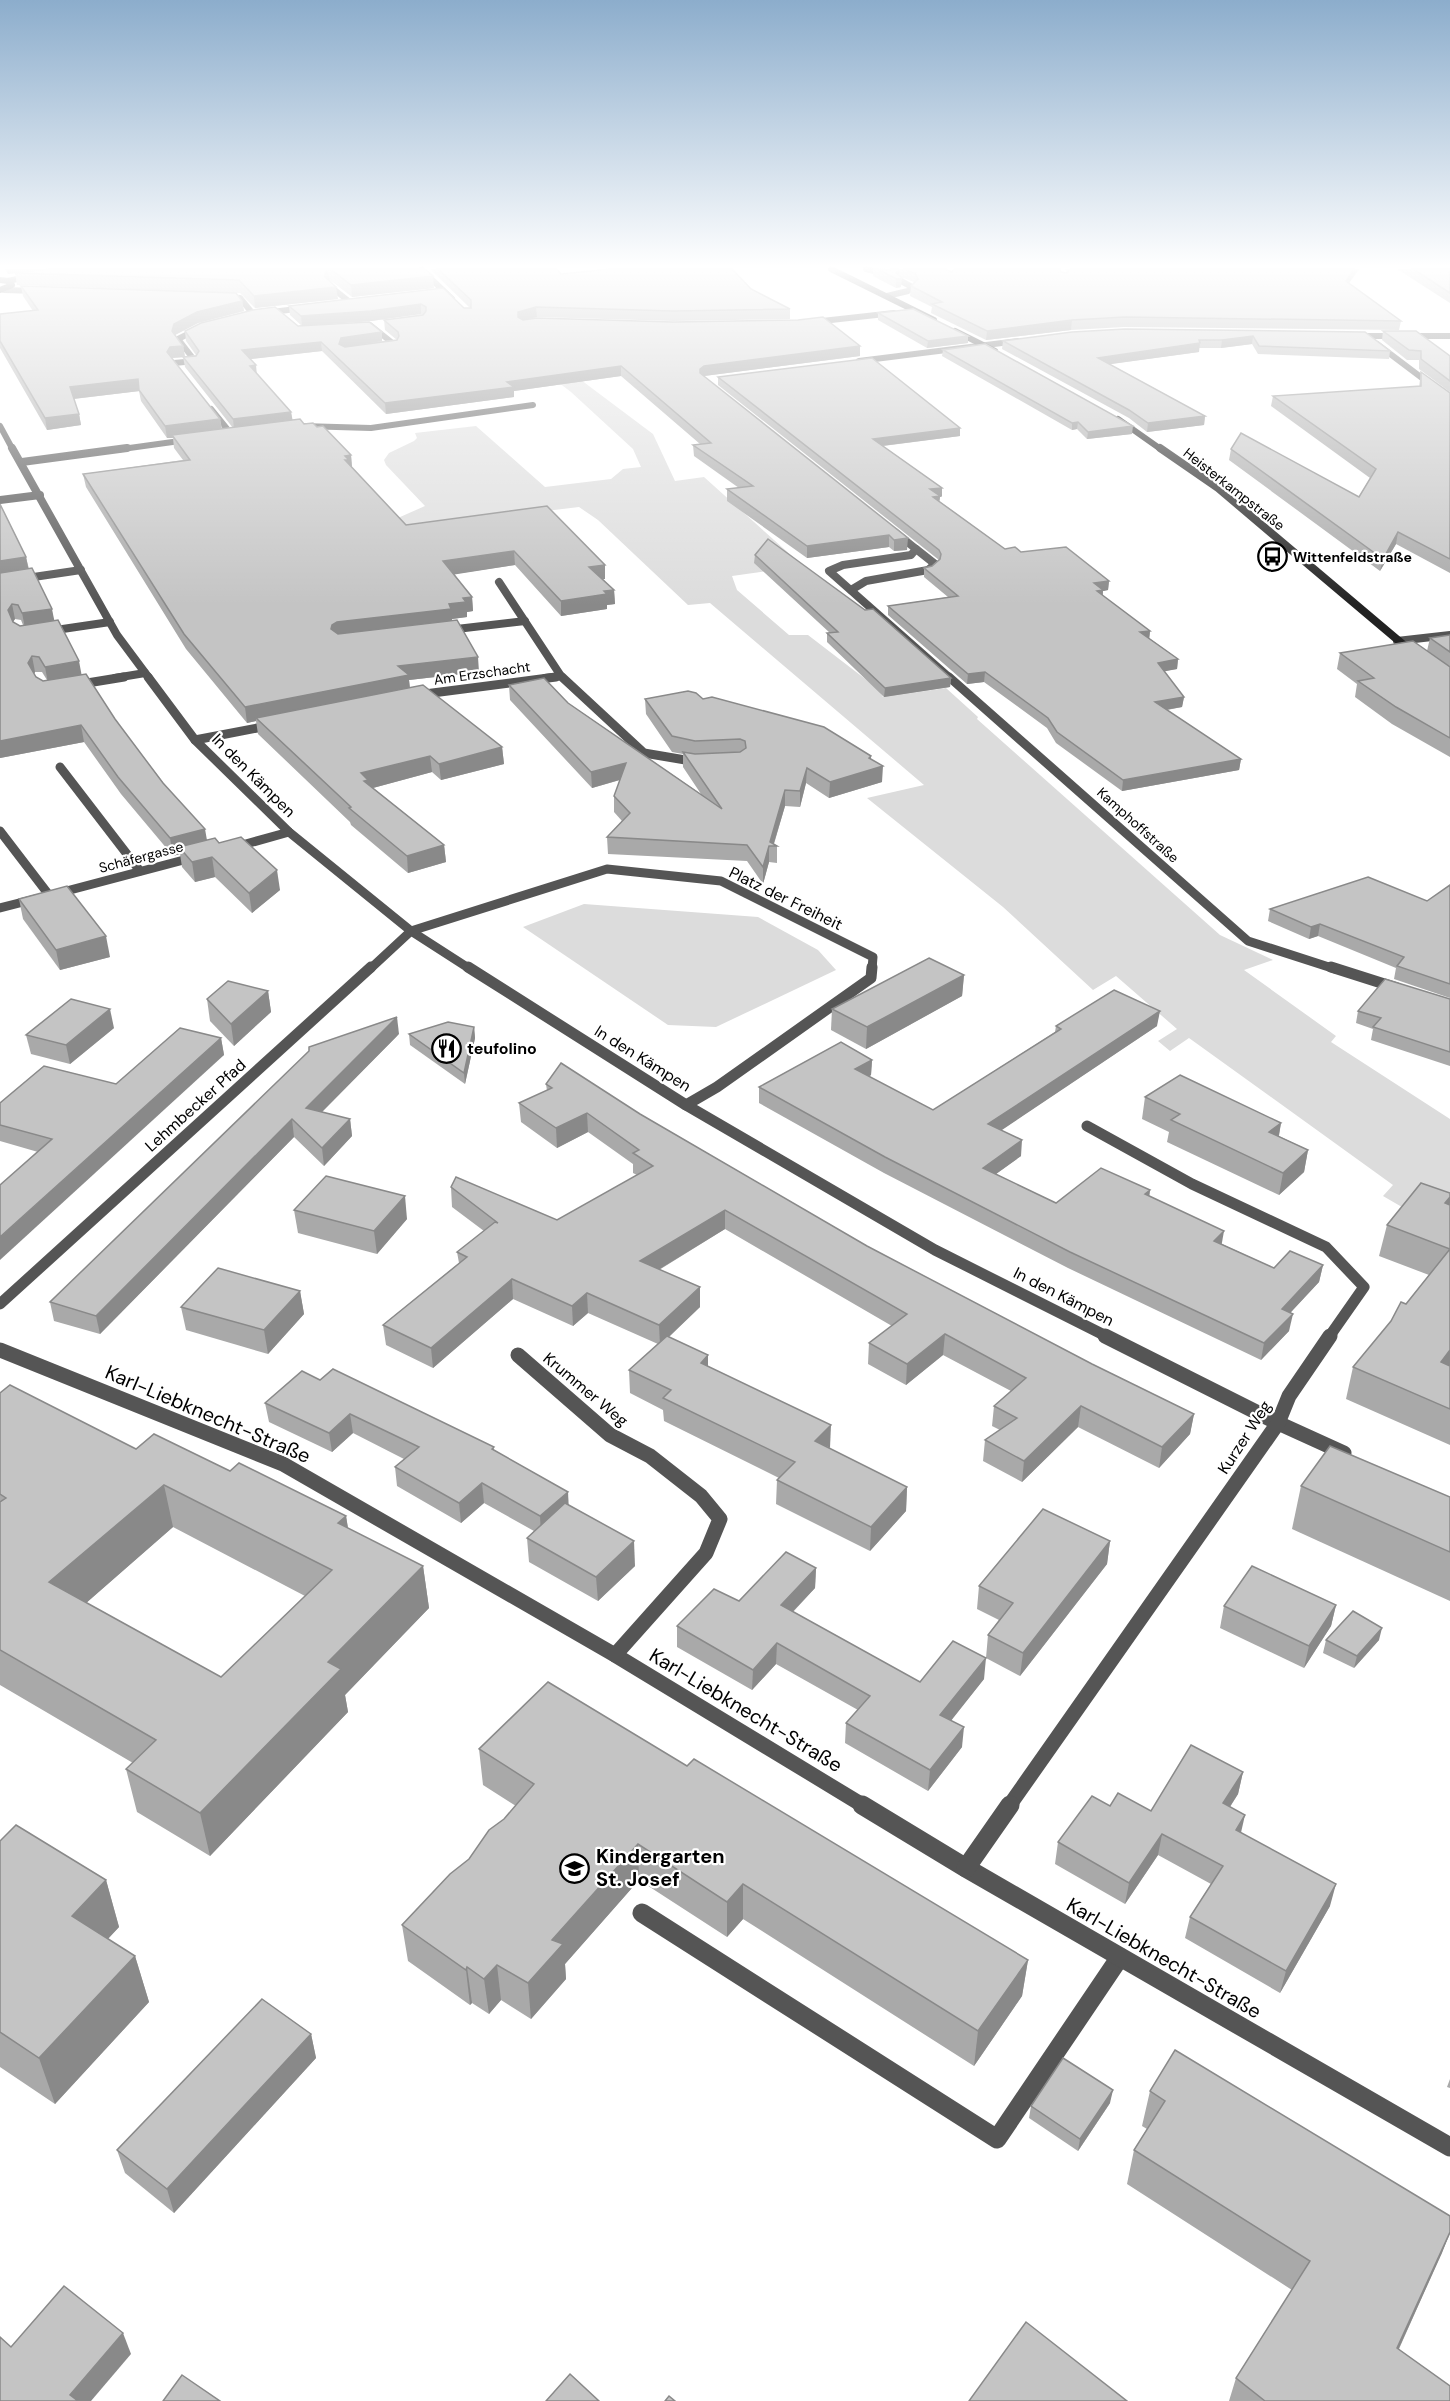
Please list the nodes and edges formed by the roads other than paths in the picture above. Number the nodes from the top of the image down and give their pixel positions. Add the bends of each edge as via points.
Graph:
1 (1426, 381) edge
2 (1450, 399) edge
3 (205, 401) edge
4 (533, 405) dead end
5 (1106, 412) edge
6 (0, 426) edge
7 (296, 427) edge
8 (243, 433) edge
9 (232, 435) junction
10 (221, 436) edge
11 (199, 439) edge
12 (22, 462) junction
13 (40, 495) junction
14 (0, 500) edge
15 (888, 527) edge
16 (916, 549) junction
17 (81, 570) junction
18 (12, 580) edge
19 (499, 582) dead end
20 (851, 590) junction
21 (525, 621) junction
22 (110, 622) junction
23 (443, 631) edge
24 (44, 632) edge
25 (1450, 635) edge
26 (1397, 640) junction
27 (1423, 659) edge
28 (145, 673) junction
29 (561, 676) junction
30 (68, 686) edge
31 (408, 697) edge
32 (285, 722) edge
33 (195, 740) junction
34 (706, 762) edge
35 (60, 767) dead end
36 (0, 831) edge
37 (289, 832) junction
38 (220, 850) edge
39 (208, 853) edge
40 (140, 871) junction
41 (49, 895) junction
42 (0, 908) edge
43 (411, 931) junction
44 (1406, 991) edge
45 (686, 1105) junction
46 (1087, 1126) dead end
47 (0, 1304) edge
48 (0, 1350) edge
49 (518, 1355) dead end
50 (1278, 1423) junction
51 (1353, 1457) edge
52 (615, 1655) junction
53 (966, 1868) junction
54 (642, 1912) dead end
55 (1120, 1957) junction
56 (1450, 2148) edge

1 - 2 street
3 - 9 street
4 - 7 street via 371,428
5 - 26 street, Heisterkampstraße via 1218,488
6 - 12 street, In den Kämpen
8 - 9 street
9 - 10 street
11 - 12 street
12 - 13 street, In den Kämpen
13 - 14 street
13 - 17 street, In den Kämpen
15 - 16 street
16 - 20 street via 934,564 928,570 866,581
16 - 20 street, Kamphoffstraße via 911,555 843,565 829,571
17 - 18 street
17 - 22 street, In den Kämpen
19 - 21 street, Am Erzschacht
20 - 44 street, Kamphoffstraße via 1248,941
21 - 23 street
21 - 29 street, Am Erzschacht
22 - 24 street
22 - 28 street, In den Kämpen
25 - 26 street
26 - 27 street, Heisterkampstraße
28 - 30 street
28 - 33 street, In den Kämpen
29 - 31 street, Am Erzschacht
29 - 34 street, Am Erzschacht via 644,753
32 - 33 street
33 - 37 street, In den Kämpen
35 - 40 street
36 - 41 street
37 - 38 street
37 - 43 street, In den Kämpen
39 - 40 street, Schäfergasse
40 - 41 street, Schäfergasse
41 - 42 street, Schäfergasse
43 - 45 street, In den Kämpen
43 - 45 street, Platz der Freiheit via 607,869 721,882 873,957 871,978
43 - 47 street, Lehmbecker Pfad
45 - 50 street, In den Kämpen via 935,1250
46 - 50 street, Kurzer Weg via 1192,1184 1326,1247 1364,1287 1289,1396
48 - 52 street, Karl-Liebknecht-Straße via 283,1464
49 - 52 street, Krummer Weg via 610,1435 650,1456 701,1496 720,1519 706,1553
50 - 51 street, In den Kämpen
50 - 53 street, Kurzer Weg
52 - 53 street, Karl-Liebknecht-Straße
53 - 55 street, Karl-Liebknecht-Straße
54 - 55 street via 997,2139
55 - 56 street, Karl-Liebknecht-Straße

